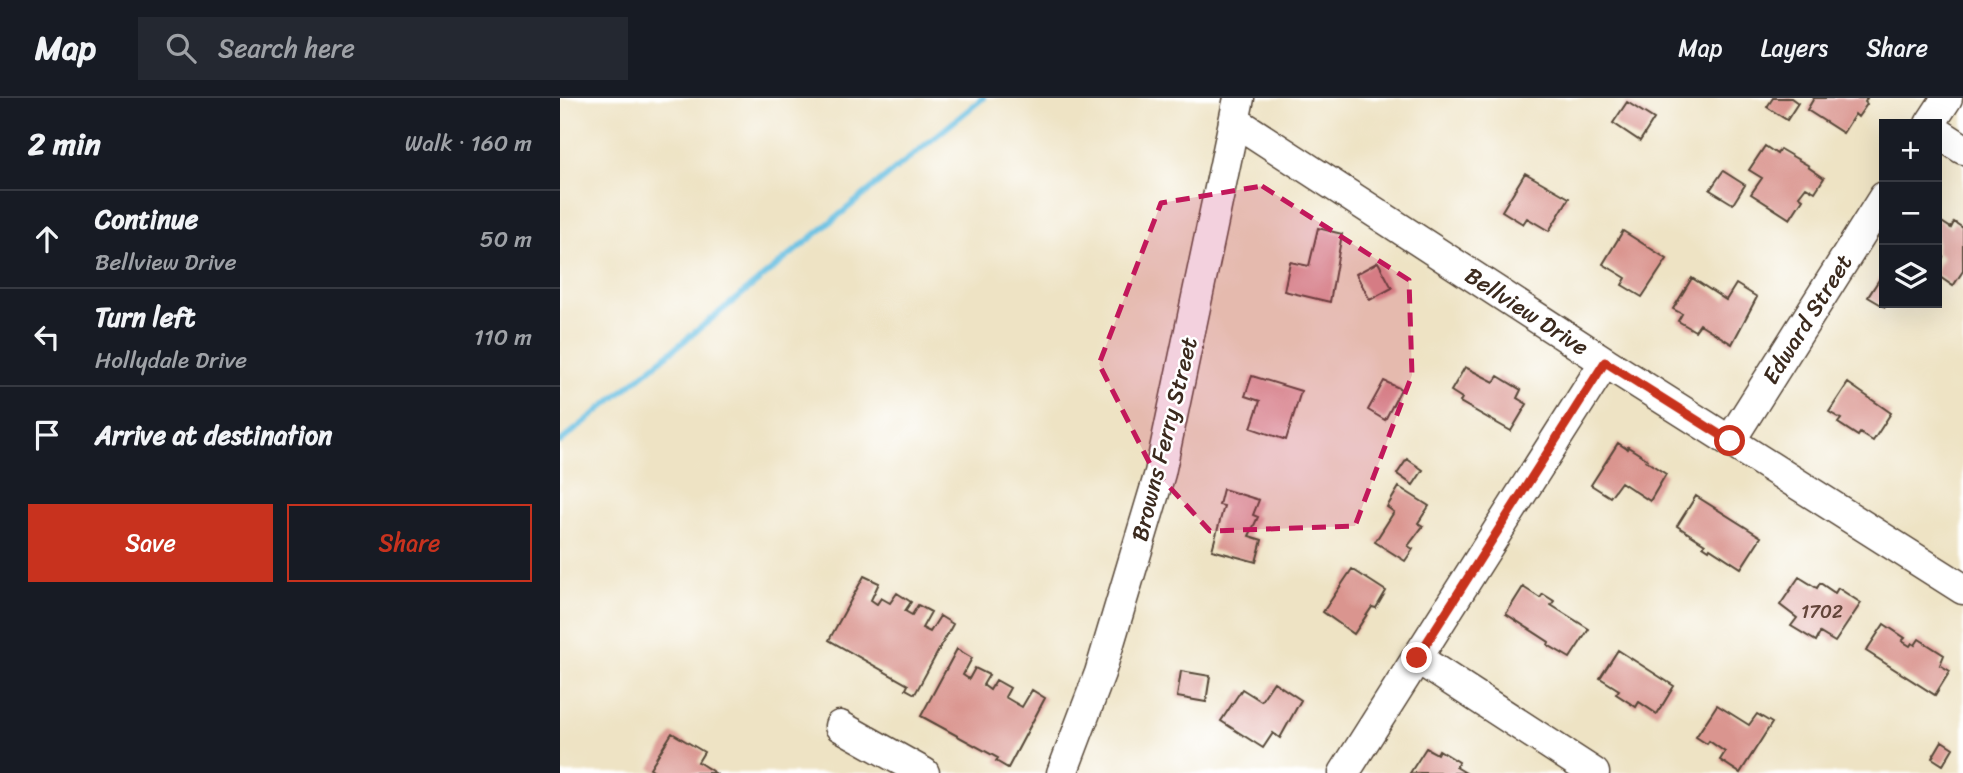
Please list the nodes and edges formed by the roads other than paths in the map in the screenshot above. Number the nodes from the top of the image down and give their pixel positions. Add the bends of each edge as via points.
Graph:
1 (1947, 98) edge
2 (1237, 110) edge
3 (1933, 119) edge
4 (1942, 135) edge
5 (1963, 149) edge
6 (1879, 205) edge
7 (1605, 362) junction
8 (1730, 441) junction
9 (1963, 589) edge
10 (1417, 658) junction
11 (839, 726) dead end
12 (924, 773) edge
13 (1062, 773) edge
14 (1344, 773) edge
15 (1594, 773) edge

1 - 3 street
2 - 7 street, Bellview Drive
2 - 13 street, Browns Ferry Street via 1160,473 1100,673
4 - 5 street
6 - 8 street, Edward Street
7 - 8 street, Bellview Drive
7 - 10 street
8 - 9 street, Bellview Drive
10 - 14 street
10 - 15 street
11 - 12 street

